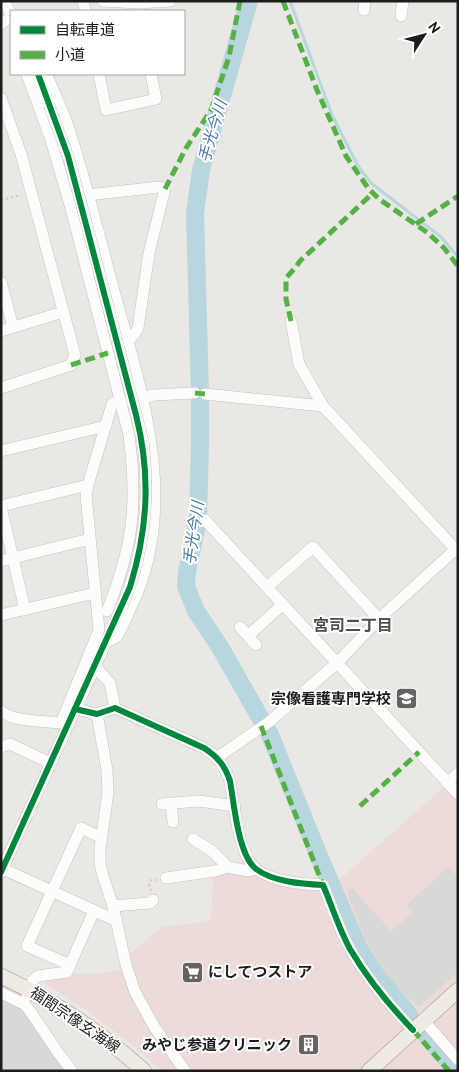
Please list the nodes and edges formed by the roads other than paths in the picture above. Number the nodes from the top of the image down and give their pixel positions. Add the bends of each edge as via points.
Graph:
1 (4, 1) edge
2 (103, 1) edge
3 (170, 1) edge
4 (403, 1) edge
5 (138, 7) edge
6 (10, 14) edge
7 (401, 16) dead end
8 (26, 75) edge
9 (38, 75) edge
10 (46, 75) edge
11 (98, 75) edge
12 (151, 75) edge
13 (1, 98) edge
14 (88, 195) junction
15 (1, 282) edge
16 (63, 312) junction
17 (291, 321) dead end
18 (13, 327) junction
19 (1, 331) edge
20 (127, 341) junction
21 (107, 347) junction
22 (1, 388) edge
23 (142, 397) junction
24 (121, 402) junction
25 (323, 406) junction
26 (106, 426) junction
27 (1, 451) edge
28 (88, 485) junction
29 (1, 506) edge
30 (205, 520) dead end
31 (90, 539) junction
32 (457, 550) edge
33 (13, 558) junction
34 (1, 561) edge
35 (267, 587) junction
36 (95, 593) junction
37 (283, 604) junction
38 (96, 606) junction
39 (25, 610) junction
40 (107, 611) junction
41 (120, 612) junction
42 (1, 615) edge
43 (379, 619) junction
44 (107, 641) junction
45 (256, 645) dead end
46 (337, 662) junction
47 (95, 666) junction
48 (115, 708) junction
49 (75, 709) junction
50 (1, 711) edge
51 (97, 714) junction
52 (64, 724) junction
53 (1, 747) edge
54 (218, 757) junction
55 (50, 763) junction
56 (458, 773) edge
57 (447, 783) junction
58 (458, 794) edge
59 (235, 806) junction
60 (173, 822) dead end
61 (102, 838) junction
62 (193, 839) dead end
63 (228, 867) junction
64 (255, 868) junction
65 (2, 869) edge
66 (166, 878) road end
67 (51, 891) junction
68 (153, 900) road end
69 (113, 906) junction
70 (94, 910) junction
71 (117, 921) junction
72 (70, 966) junction
73 (1, 976) edge
74 (30, 990) junction
75 (458, 990) edge
76 (1, 993) edge
77 (24, 1004) junction
78 (419, 1026) junction
79 (458, 1060) edge
80 (72, 1071) edge
81 (144, 1071) edge
82 (185, 1071) edge
83 (370, 1071) edge

1 - 6 street
2 - 5 street
3 - 5 street
4 - 7 street
8 - 21 street via 50,140
9 - 41 street, bridge via 68,156 143,441 147,498 142,536 138,562
10 - 14 street via 66,121
11 - 12 street via 106,110 156,98
13 - 16 street via 21,154
14 - 20 street
14 - 20 street via 165,189 149,253 138,328
15 - 18 street
16 - 18 street
16 - 22 street via 75,355 71,365
17 - 25 street via 300,364
18 - 19 street
20 - 21 street
20 - 23 street
21 - 24 street
23 - 24 street
23 - 25 street via 200,393
23 - 44 street via 154,459 154,522 138,592 117,636
24 - 26 street via 112,404
24 - 40 street via 133,460 134,504 126,558
25 - 32 street
26 - 27 street
26 - 28 street
28 - 29 street
28 - 31 street
29 - 33 street
30 - 35 street
31 - 33 street
31 - 36 street
32 - 43 street
33 - 34 street
33 - 39 street
35 - 37 street
35 - 43 street via 313,547
36 - 38 street
36 - 39 street
37 - 45 street via 244,632
37 - 46 street
38 - 40 street
38 - 52 street via 99,630
39 - 42 street
40 - 41 street
41 - 44 street
43 - 46 street
44 - 47 street
46 - 54 street via 265,724
46 - 57 street
47 - 48 street via 110,682
47 - 49 street
48 - 51 street
48 - 54 street
49 - 51 street
49 - 52 street
50 - 52 street via 19,718
51 - 61 street via 108,792
52 - 55 street
53 - 55 street via 10,744
54 - 59 street via 227,772
55 - 65 street
56 - 57 street
57 - 58 street
59 - 60 street via 199,801 167,804
59 - 64 street via 242,842
61 - 67 street via 81,828
61 - 69 street via 100,863
62 - 63 street via 212,850
63 - 64 street via 248,871
63 - 66 street
64 - 78 street via 269,876 296,883 323,885 349,948 369,978
65 - 67 street
67 - 70 street
67 - 72 street via 27,946
68 - 69 street via 150,903
69 - 71 street
70 - 71 street
70 - 72 street
71 - 82 street via 135,992
72 - 74 street via 67,972 38,976
73 - 74 main road, 福間宗像玄海線
74 - 77 street
74 - 81 main road, 福間宗像玄海線 via 84,1022
75 - 78 main road
76 - 77 street
77 - 80 street
78 - 79 street
78 - 83 main road

